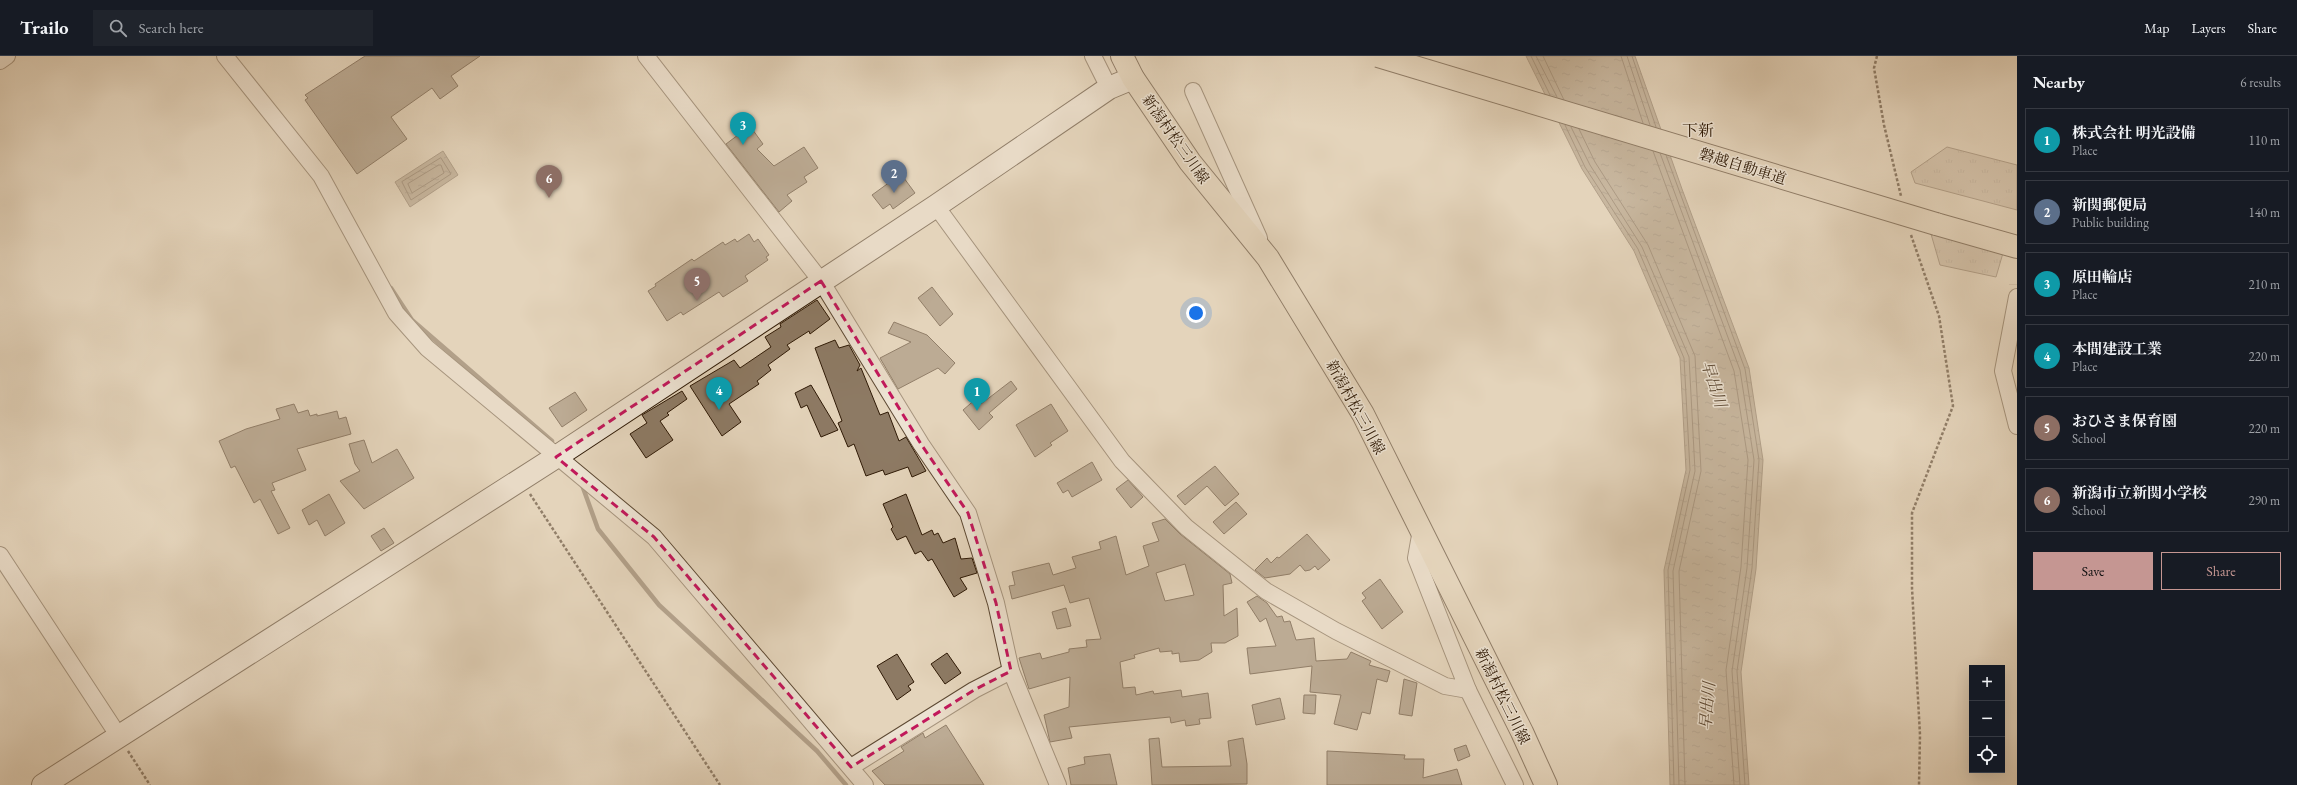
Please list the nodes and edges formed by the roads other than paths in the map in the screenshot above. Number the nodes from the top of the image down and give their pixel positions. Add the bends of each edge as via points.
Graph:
1 (7, 56) edge
2 (225, 56) edge
3 (646, 56) edge
4 (1094, 56) edge
5 (1122, 56) edge
6 (1378, 56) edge
7 (0, 61) edge
8 (1133, 78) junction
9 (1109, 88) junction
10 (1193, 91) dead end
11 (936, 206) junction
12 (2017, 247) edge
13 (1268, 258) junction
14 (821, 281) junction
15 (2017, 285) edge
16 (2017, 290) edge
17 (2017, 297) edge
18 (2017, 426) edge
19 (556, 456) junction
20 (1421, 530) junction
21 (0, 555) edge
22 (1011, 671) junction
23 (1468, 690) junction
24 (118, 736) junction
25 (850, 767) junction
26 (43, 785) edge
27 (865, 785) edge
28 (1058, 785) edge
29 (1515, 785) edge
30 (1546, 785) edge

1 - 7 street
2 - 19 street via 321,176 396,313 427,348
3 - 14 street
4 - 9 street
5 - 8 main road, 新潟村松三川線
6 - 12 main road, 磐越自動車道, bridge
8 - 9 street
8 - 13 main road, 新潟村松三川線 via 1190,162
9 - 11 street
10 - 13 street
11 - 14 street
11 - 23 street via 1122,461 1186,527 1266,591 1336,631 1445,686
13 - 20 main road, 新潟村松三川線 via 1363,414
14 - 19 street
14 - 22 street via 921,444 968,512 996,603
15 - 16 street
17 - 18 street via 2003,371
19 - 24 street
19 - 25 street via 654,537
20 - 23 street via 1416,558
20 - 30 main road, 新潟村松三川線
21 - 24 street
22 - 25 street via 974,690
22 - 28 street
23 - 29 street
24 - 26 street
25 - 27 street

